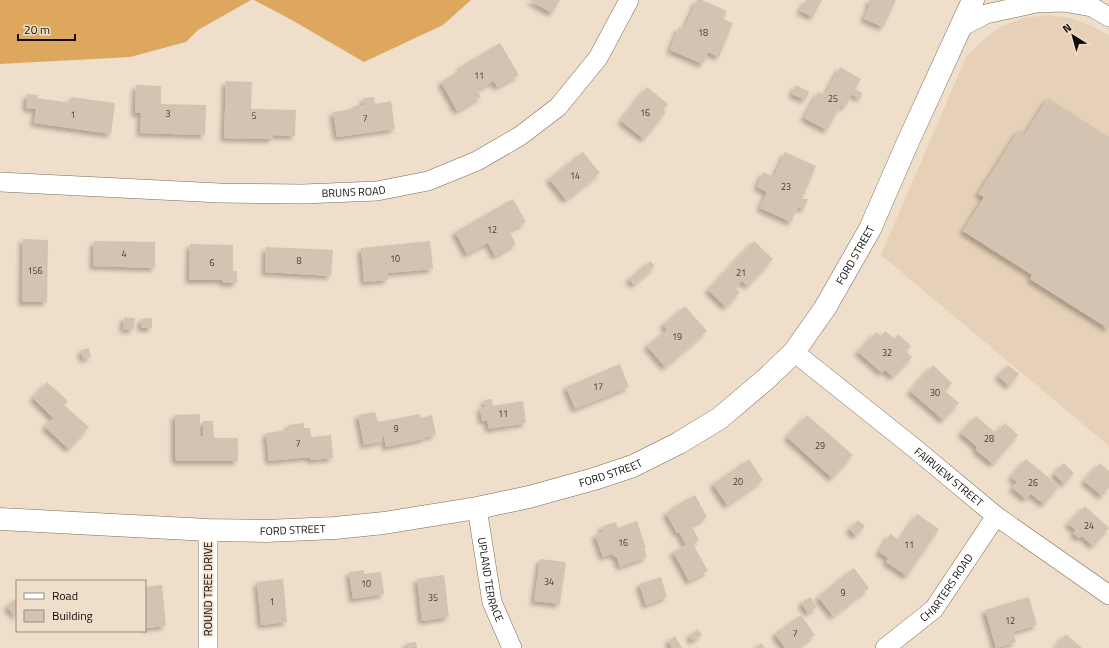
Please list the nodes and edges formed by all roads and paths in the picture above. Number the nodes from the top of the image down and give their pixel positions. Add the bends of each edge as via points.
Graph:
1 (629, 0) edge
2 (973, 0) edge
3 (1088, 4) edge
4 (1109, 17) edge
5 (961, 27) junction
6 (0, 182) edge
7 (794, 352) junction
8 (476, 508) junction
9 (996, 516) junction
10 (0, 519) edge
11 (208, 530) junction
12 (1109, 595) edge
13 (208, 648) edge
14 (512, 648) edge
15 (886, 648) edge

1 - 6 street, BRUNS ROAD via 598,58 558,107 520,136 483,158 428,181 377,191 303,194
2 - 5 street, FORD STREET
3 - 4 street
3 - 5 street via 1036,3 986,14
5 - 7 street, FORD STREET via 870,229 825,308
7 - 8 street, FORD STREET via 720,418 679,443 633,466 529,497
7 - 9 street, FAIRVIEW STREET
8 - 11 street, FORD STREET via 335,528
8 - 14 street, UPLAND TERRACE via 492,602
9 - 12 street, FAIRVIEW STREET
9 - 15 street, CHARTERS ROAD via 934,609
10 - 11 street, FORD STREET
11 - 13 street, ROUND TREE DRIVE

